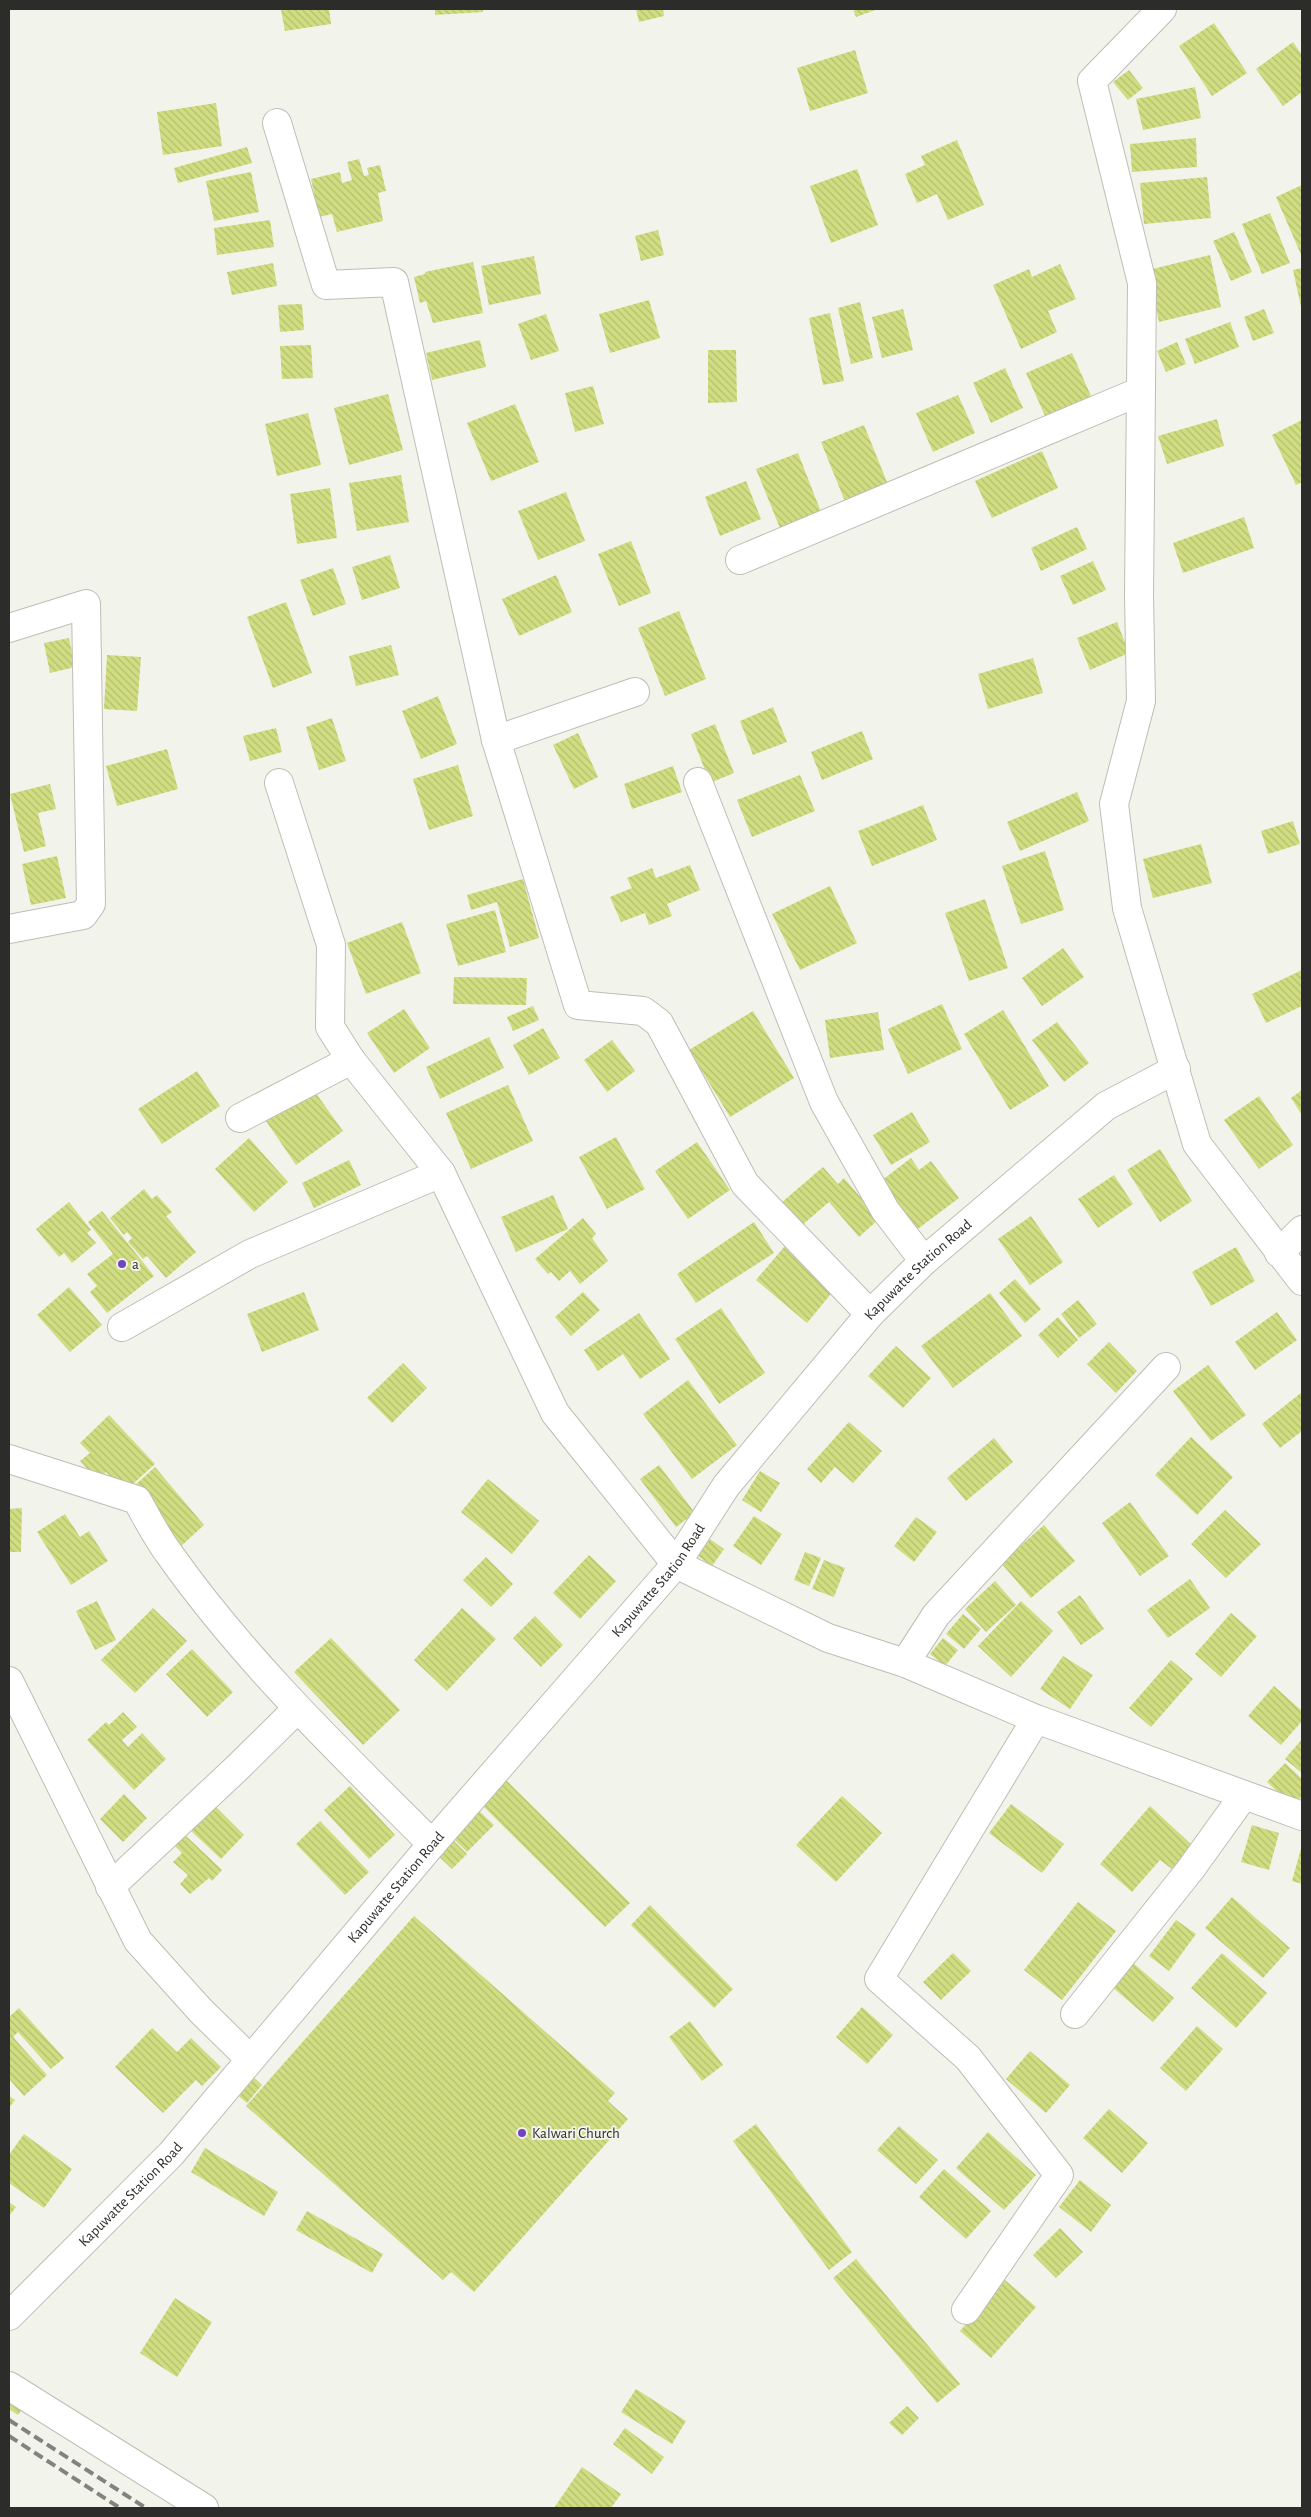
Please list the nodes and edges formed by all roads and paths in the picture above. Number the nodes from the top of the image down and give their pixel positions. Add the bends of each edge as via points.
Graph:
1 (1162, 9) edge
2 (277, 123) dead end
3 (1141, 391) junction
4 (740, 560) dead end
5 (9, 628) edge
6 (635, 692) dead end
7 (496, 740) junction
8 (698, 782) dead end
9 (279, 783) dead end
10 (9, 929) edge
11 (351, 1060) junction
12 (1176, 1070) junction
13 (240, 1118) dead end
14 (440, 1173) junction
15 (1302, 1230) edge
16 (1279, 1253) junction
17 (924, 1261) junction
18 (1302, 1281) edge
19 (870, 1314) junction
20 (122, 1327) dead end
21 (1166, 1367) dead end
22 (9, 1459) edge
23 (676, 1564) junction
24 (905, 1663) junction
25 (9, 1681) edge
26 (296, 1709) junction
27 (1036, 1719) junction
28 (1244, 1796) junction
29 (1302, 1816) edge
30 (432, 1844) junction
31 (110, 1887) junction
32 (1075, 2014) dead end
33 (250, 2059) junction
34 (966, 2310) dead end
35 (9, 2316) edge
36 (9, 2386) edge
37 (204, 2508) edge

1 - 3 street via 1092,82 1142,283
2 - 7 street via 326,285 394,282
3 - 4 street
3 - 12 street via 1141,701 1114,804 1127,908
5 - 10 street via 86,604 91,904 83,916
6 - 7 street
7 - 19 street via 578,1005 643,1012 659,1023 745,1184
8 - 17 street via 824,1102 885,1210
9 - 11 street via 331,945 330,1027
11 - 13 street
11 - 14 street
12 - 16 street via 1197,1144
12 - 17 street, Kapuwatte Station Road via 1106,1106
14 - 20 street via 250,1254
14 - 23 street via 555,1413
15 - 16 street
16 - 18 street
17 - 19 street, Kapuwatte Station Road
19 - 23 street, Kapuwatte Station Road via 726,1486
21 - 24 street via 936,1615
22 - 26 street via 136,1500 175,1562
23 - 24 street via 828,1638
23 - 30 street, Kapuwatte Station Road
24 - 27 street
25 - 31 street
26 - 30 street
26 - 31 street via 236,1770
27 - 28 street
27 - 34 street via 879,1979 968,2058 1059,2175
28 - 29 street
28 - 32 street via 1190,1870
30 - 33 street, Kapuwatte Station Road
31 - 33 street via 138,1941
33 - 35 street, Kapuwatte Station Road via 171,2154
36 - 37 street

